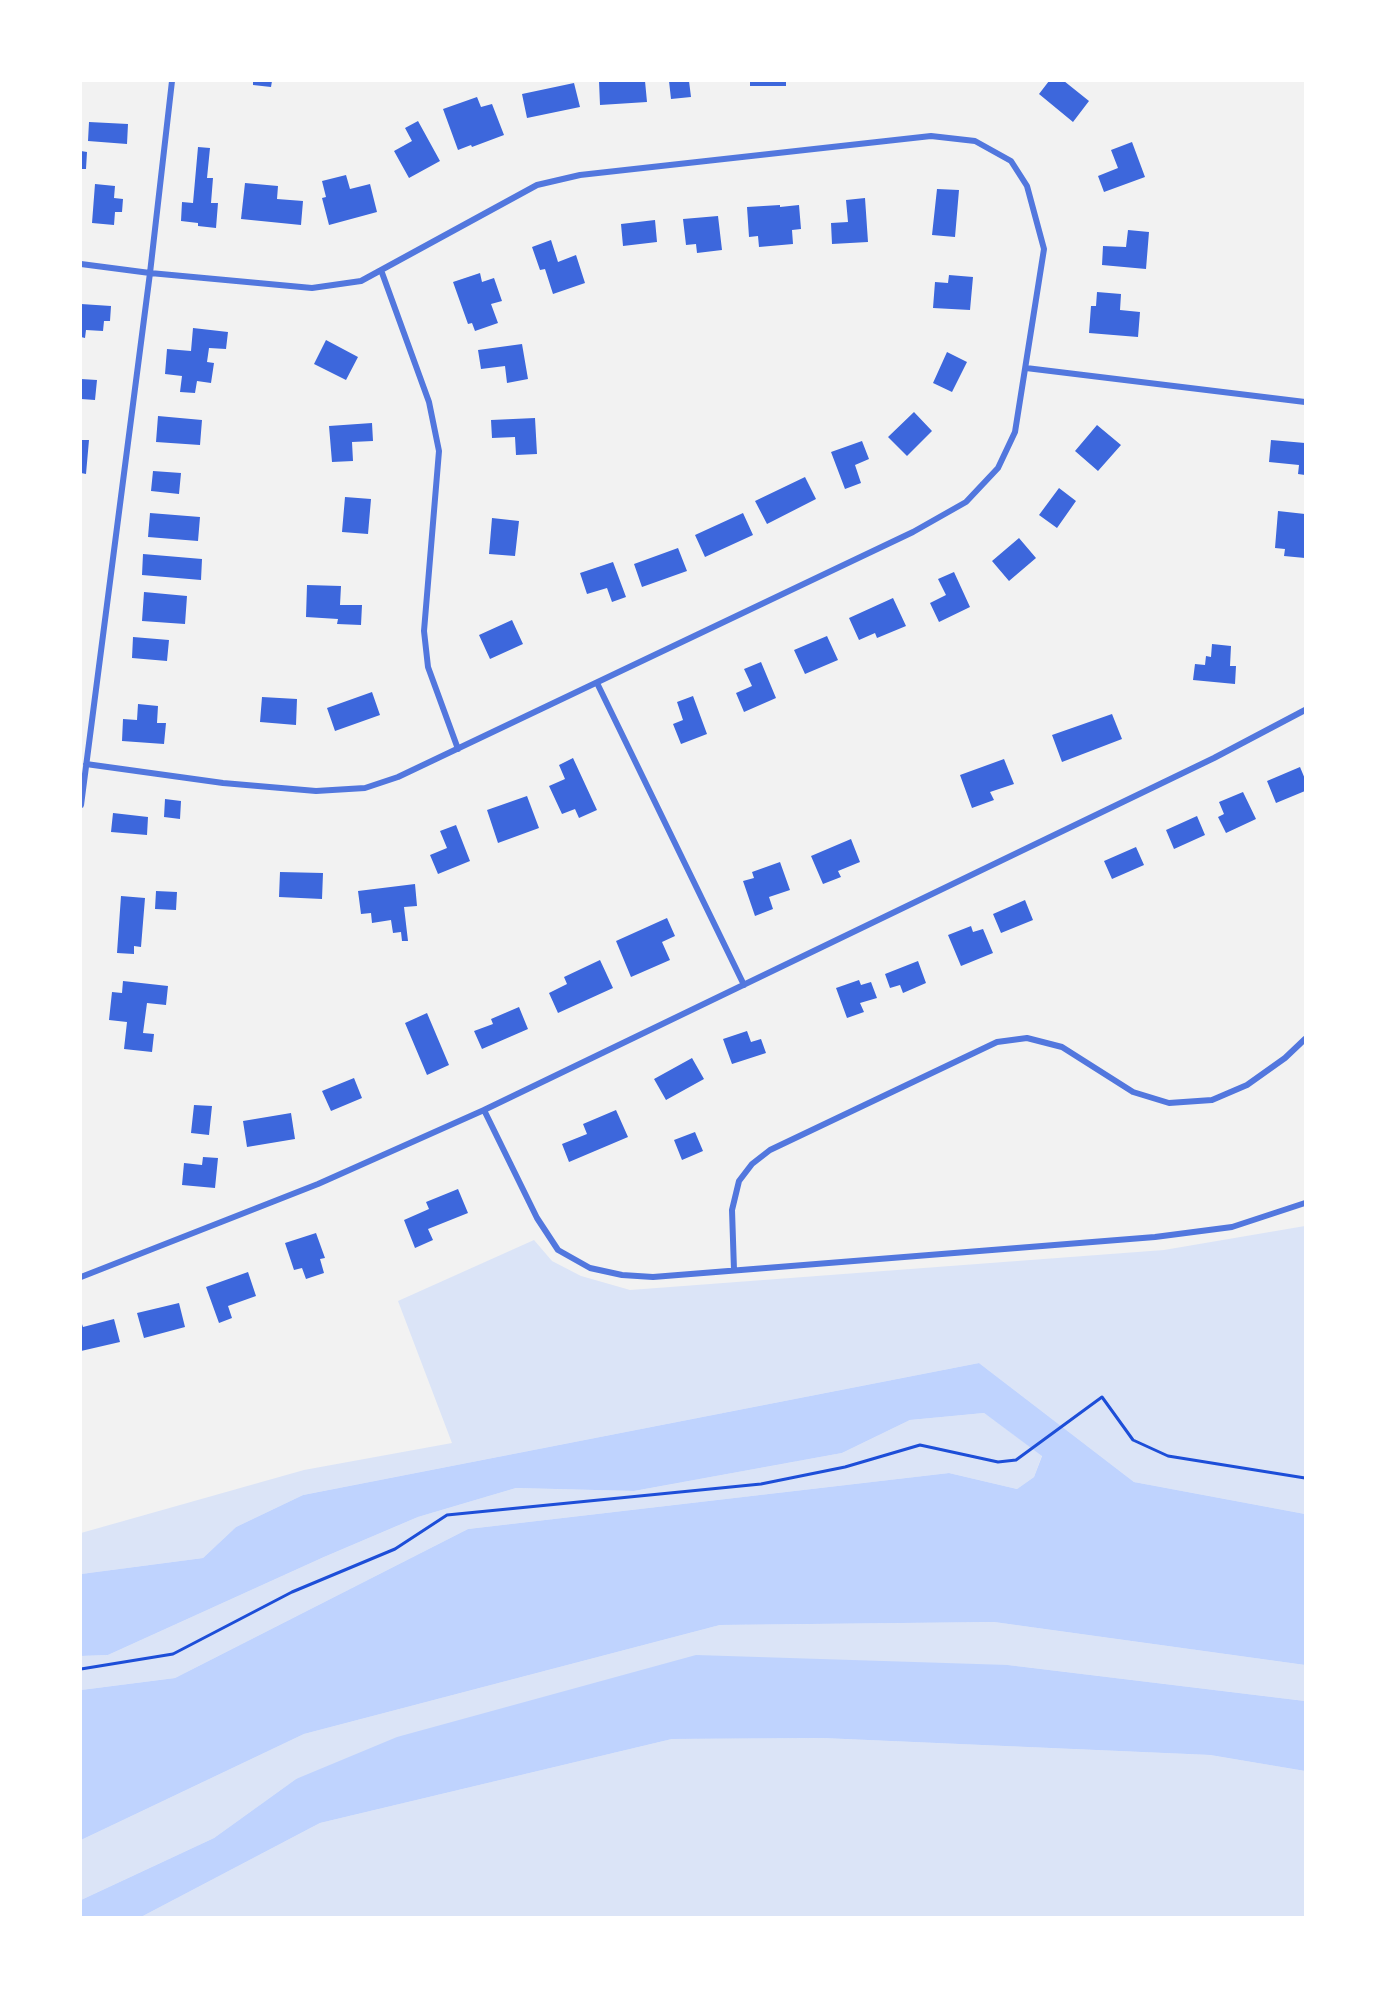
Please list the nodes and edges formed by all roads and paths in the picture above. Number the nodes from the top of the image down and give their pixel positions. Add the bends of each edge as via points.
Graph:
1 (172, 81) edge
2 (81, 264) edge
3 (381, 270) junction
4 (150, 273) junction
5 (1026, 368) junction
6 (1305, 402) edge
7 (597, 682) junction
8 (1305, 710) edge
9 (458, 749) junction
10 (86, 764) junction
11 (81, 805) edge
12 (744, 985) junction
13 (1305, 1039) edge
14 (484, 1110) junction
15 (1305, 1203) edge
16 (734, 1270) junction
17 (81, 1277) edge
18 (1305, 1478) edge
19 (81, 1669) edge

1 - 4 street
2 - 4 street
3 - 4 street via 360,281 312,288
3 - 5 street via 537,185 580,175 931,136 975,141 1011,161 1027,186 1044,249
3 - 9 street via 429,402 439,451 424,631 428,667
4 - 10 street
5 - 6 street
5 - 7 street via 1015,432 998,468 966,502 913,532
7 - 9 street
7 - 12 street
8 - 12 street via 1214,758
9 - 10 street via 365,788 316,791
10 - 11 street
12 - 14 street
13 - 16 street via 1247,1085 1212,1100 1170,1103 1133,1092 1062,1047 1027,1038 997,1042 770,1149 752,1164 739,1181 732,1210
14 - 16 street via 537,1218 558,1250 590,1268 622,1275 653,1277
14 - 17 street via 318,1184
15 - 16 street via 1232,1227 1155,1237
18 - 19 path via 1168,1456 1133,1440 1102,1397 1016,1460 998,1462 921,1445 845,1467 761,1484 447,1515 395,1549 292,1592 173,1654

